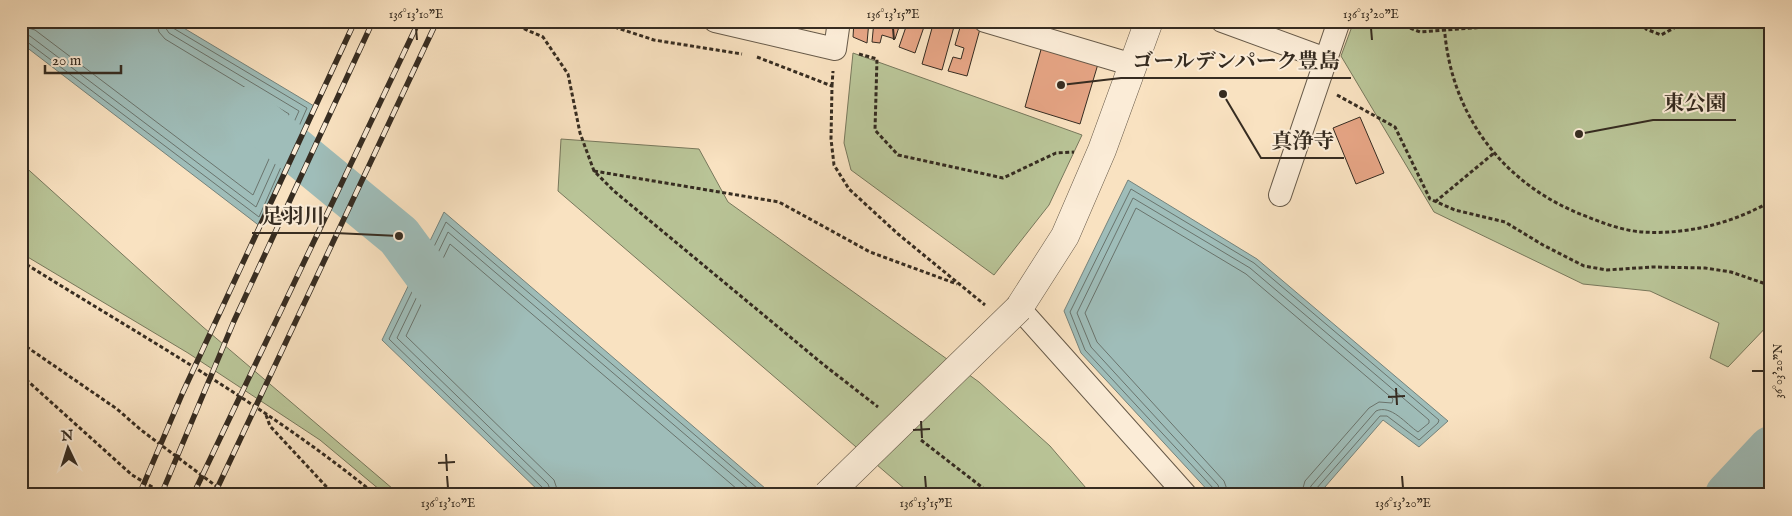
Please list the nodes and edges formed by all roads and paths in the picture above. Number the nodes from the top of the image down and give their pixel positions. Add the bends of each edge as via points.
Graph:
1 (506, 21) edge
2 (596, 21) edge
3 (715, 21) edge
4 (839, 21) edge
5 (985, 21) edge
6 (1149, 21) edge
7 (1222, 21) edge
8 (1340, 21) edge
9 (1392, 21) edge
10 (1444, 21) edge
11 (1565, 21) edge
12 (1642, 21) edge
13 (1678, 21) edge
14 (1445, 30) junction
15 (835, 49) junction
16 (745, 55) dead end
17 (754, 56) dead end
18 (1326, 58) junction
19 (1133, 65) junction
20 (1317, 84) junction
21 (1102, 150) junction
22 (1494, 154) junction
23 (594, 171) junction
24 (1280, 195) dead end
25 (1771, 201) edge
26 (1435, 202) junction
27 (21, 261) edge
28 (1771, 282) edge
29 (960, 285) junction
30 (1019, 308) junction
31 (991, 310) dead end
32 (21, 343) edge
33 (21, 375) edge
34 (885, 412) dead end
35 (266, 415) junction
36 (915, 436) dead end
37 (166, 495) edge
38 (228, 495) edge
39 (334, 495) edge
40 (376, 495) edge
41 (827, 495) edge
42 (992, 495) edge
43 (1186, 495) edge

1 - 23 path via 542,37 568,74 580,133
2 - 16 path via 654,40
3 - 15 street
4 - 15 street
5 - 19 street
6 - 19 street
7 - 18 street
8 - 18 street
9 - 14 path via 1420,32
10 - 14 path
11 - 14 path
12 - 13 path via 1646,28 1661,35 1676,27
14 - 22 path via 1449,63 1459,93 1476,128
15 - 21 path via 878,58 875,130 898,155 1003,178 1056,153
17 - 29 path via 832,86 830,139 834,165 850,189
18 - 20 street
19 - 21 street
20 - 24 street
20 - 26 path via 1396,127 1430,199
21 - 30 street via 1065,236
22 - 25 path via 1520,180 1544,197 1608,225 1643,232 1716,225
22 - 26 path
23 - 29 path via 779,202 870,252
23 - 34 path via 628,204
26 - 28 path via 1505,222 1584,266 1607,270 1705,268 1731,272 1762,283
27 - 35 path via 143,334
29 - 31 path
30 - 41 street, bridge
30 - 43 street
32 - 38 path via 117,409
33 - 37 path via 132,475
35 - 39 path via 270,426
35 - 40 path via 331,458
36 - 42 path

